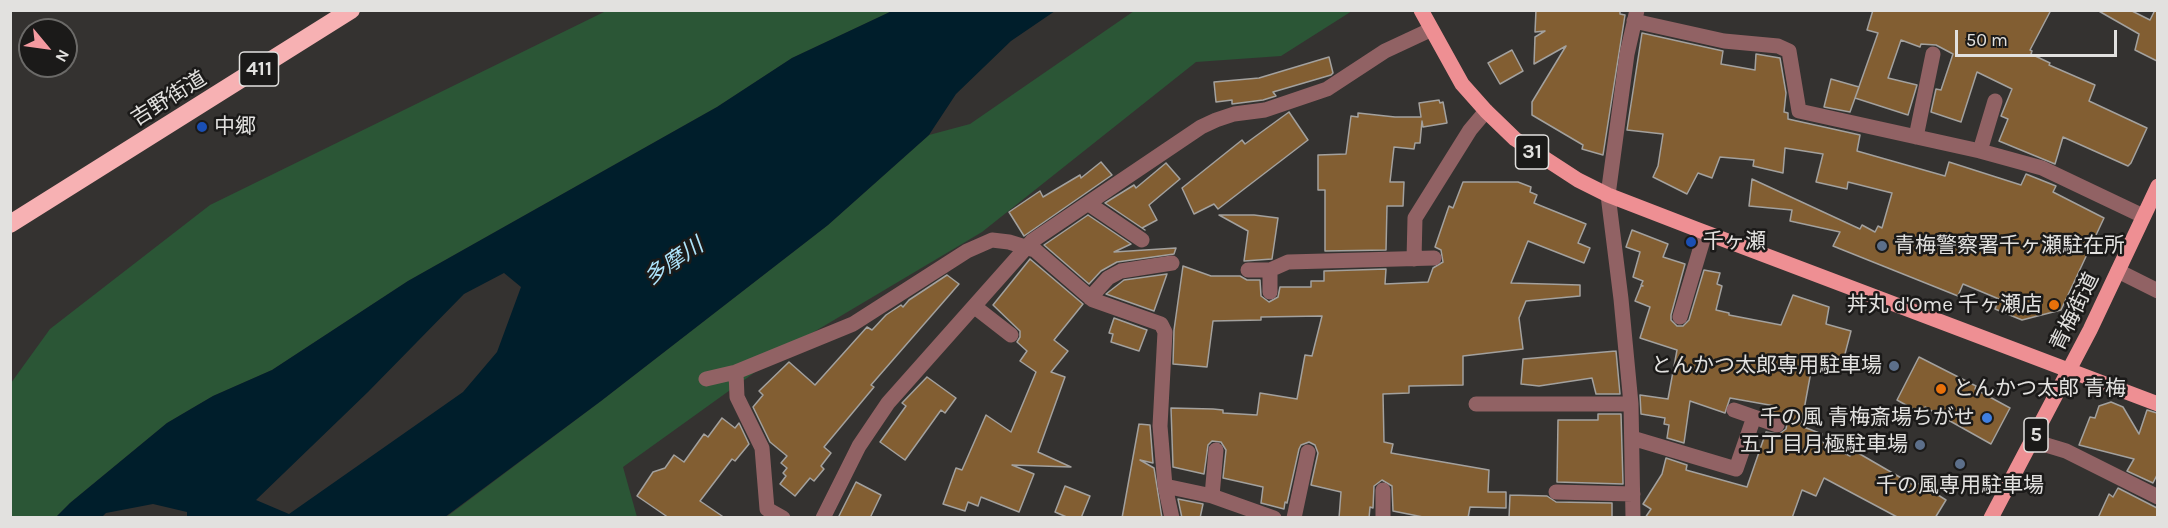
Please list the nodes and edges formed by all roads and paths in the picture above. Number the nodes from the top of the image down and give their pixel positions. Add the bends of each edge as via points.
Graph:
1 (351, 10) edge
2 (1421, 10) edge
3 (1635, 16) edge
4 (1430, 30) junction
5 (1933, 54) dead end
6 (1995, 101) dead end
7 (1486, 111) junction
8 (1916, 137) junction
9 (1980, 151) junction
10 (2157, 186) edge
11 (1608, 195) junction
12 (1089, 204) junction
13 (2144, 216) junction
14 (10, 224) edge
15 (1701, 231) junction
16 (1142, 240) dead end
17 (1026, 248) junction
18 (1434, 258) dead end
19 (1414, 259) junction
20 (1172, 263) dead end
21 (1248, 270) dead end
22 (1270, 270) junction
23 (2118, 272) junction
24 (2157, 291) edge
25 (1270, 292) dead end
26 (1090, 298) junction
27 (975, 307) junction
28 (1680, 316) dead end
29 (1011, 335) dead end
30 (2070, 371) junction
31 (736, 372) junction
32 (706, 379) dead end
33 (1476, 404) dead end
34 (1631, 404) junction
35 (2157, 404) edge
36 (1734, 410) dead end
37 (1754, 417) junction
38 (1777, 425) dead end
39 (1632, 438) junction
40 (2033, 441) junction
41 (1216, 450) dead end
42 (1308, 452) dead end
43 (1165, 486) junction
44 (1383, 490) dead end
45 (1556, 492) dead end
46 (1633, 494) junction
47 (1212, 496) junction
48 (2157, 497) edge
49 (783, 518) edge
50 (823, 518) edge
51 (1172, 518) edge
52 (1274, 518) edge
53 (1294, 518) edge
54 (1383, 518) edge
55 (1633, 518) edge
56 (1991, 518) edge

1 - 14 highway, 吉野街道 / 411
2 - 4 main road, 31
3 - 8 street via 1724,41 1778,46 1789,51 1799,111
3 - 11 street
4 - 7 main road, 31 via 1462,84
4 - 12 street via 1385,51 1327,89 1201,127
5 - 8 street
6 - 9 street
7 - 11 main road, 31 via 1536,154
7 - 19 street via 1415,218
8 - 9 street
9 - 13 street via 2061,176
10 - 13 main road, 青梅街道 / 5
11 - 15 main road, 31
11 - 34 street
12 - 16 street
12 - 17 street
13 - 23 main road, 青梅街道 / 5
15 - 28 street
15 - 30 main road, 31
17 - 26 street via 1035,250
17 - 27 street
17 - 31 street via 992,240 967,251 853,324
18 - 19 street
19 - 22 street via 1288,262
20 - 26 street via 1121,271 1108,278
21 - 22 street
22 - 25 street
23 - 24 street
23 - 30 main road, 青梅街道 / 5
26 - 43 street via 1161,324 1165,332 1160,426
27 - 29 street
27 - 50 street via 888,403 859,446
30 - 35 main road, 31
30 - 40 main road, 青梅街道 / 5
31 - 32 street
31 - 49 street via 737,397 762,448 767,509
33 - 34 street
34 - 39 street
36 - 37 street
37 - 38 street
37 - 39 street via 1736,469
39 - 46 street
40 - 48 street via 2066,451
40 - 56 main road, 青梅街道 / 5
41 - 47 street
42 - 53 street
43 - 47 street
43 - 51 street
44 - 54 street
45 - 46 street
46 - 55 street
47 - 52 street

